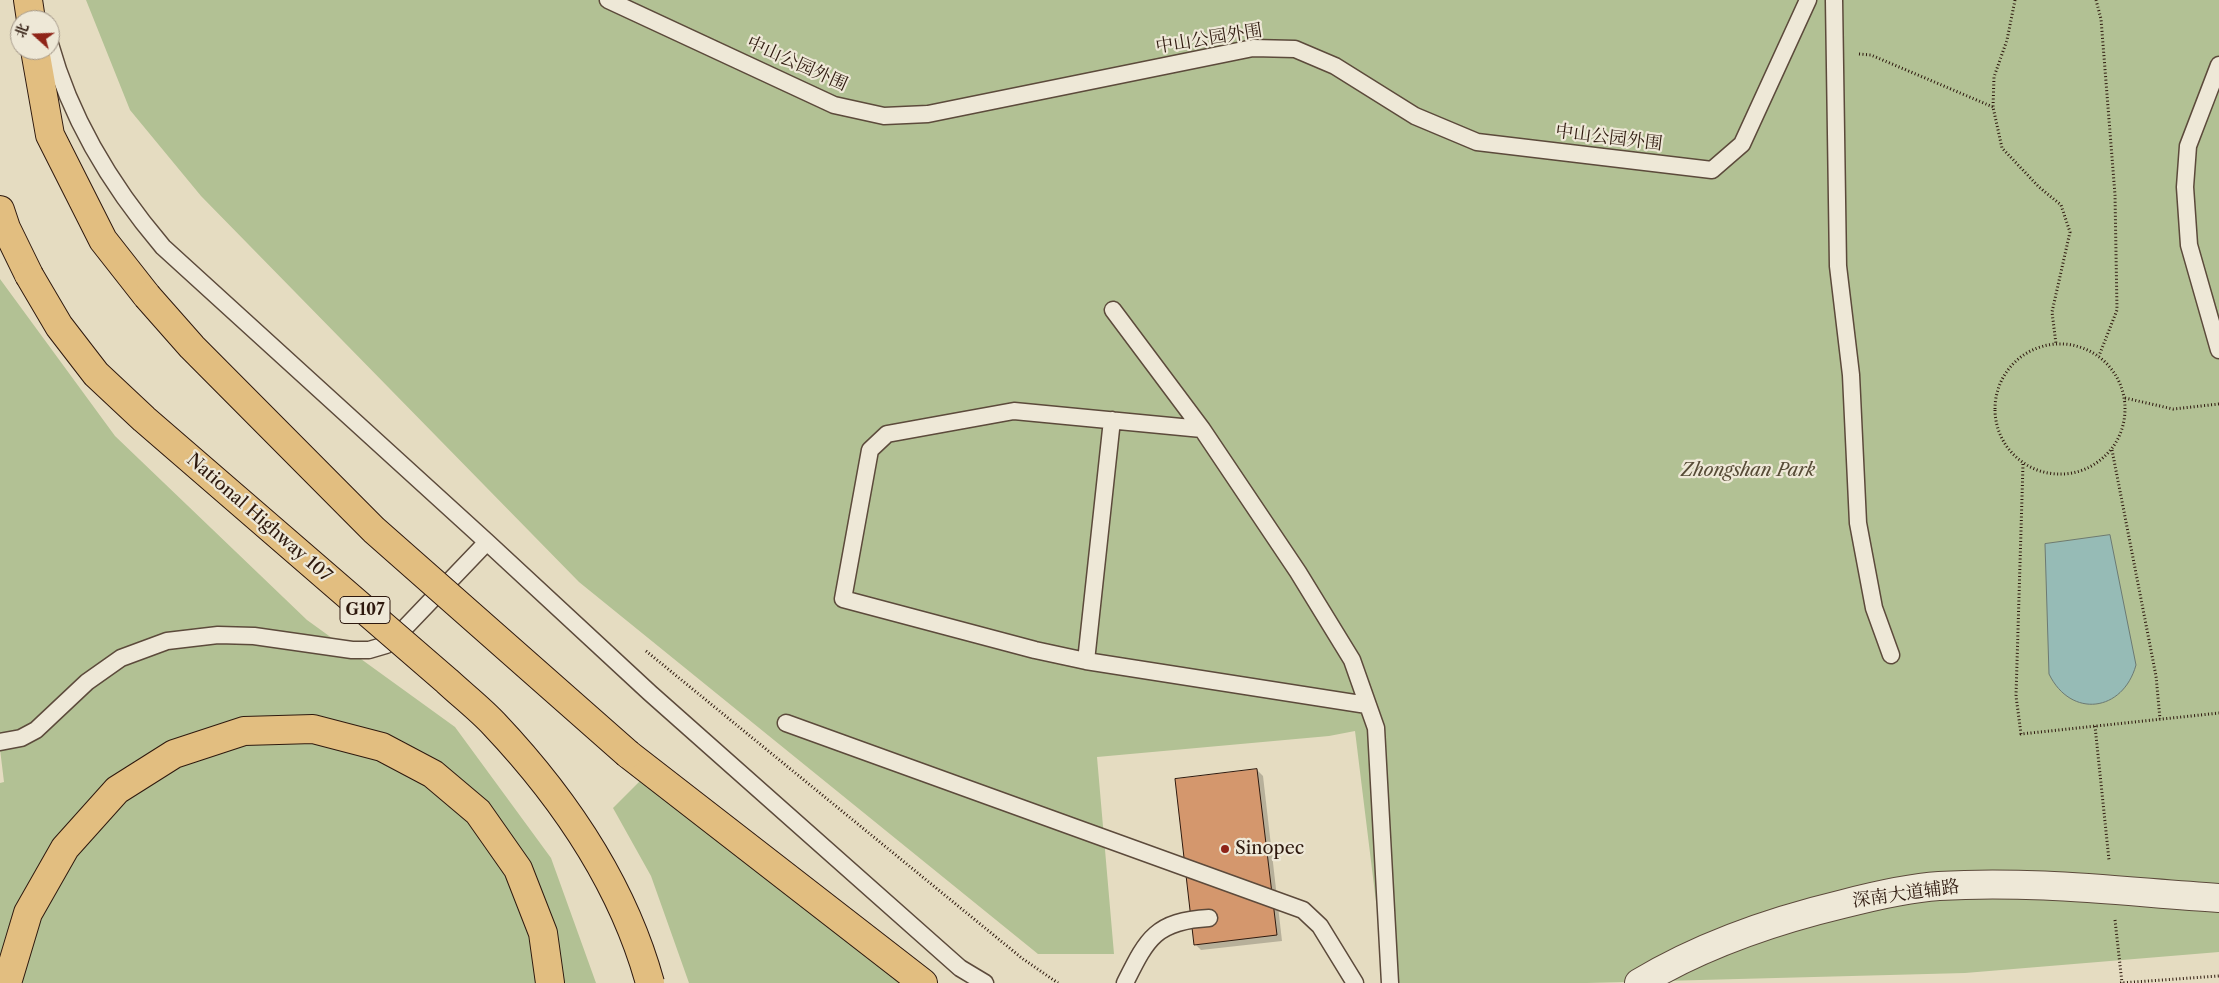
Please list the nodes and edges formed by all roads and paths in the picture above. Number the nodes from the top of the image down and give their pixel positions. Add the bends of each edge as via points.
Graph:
1 (608, 0) edge
2 (1808, 0) edge
3 (1834, 0) edge
4 (2015, 0) edge
5 (2096, 0) edge
6 (1834, 53) junction
7 (37, 60) edge
8 (56, 60) edge
9 (2219, 65) edge
10 (1993, 107) junction
11 (0, 210) edge
12 (1112, 310) dead end
13 (2056, 344) junction
14 (2219, 350) edge
15 (2098, 356) junction
16 (2125, 398) junction
17 (2219, 404) edge
18 (1112, 420) junction
19 (1202, 429) junction
20 (2112, 449) junction
21 (2023, 464) junction
22 (487, 542) junction
23 (640, 646) dead end
24 (1891, 655) dead end
25 (1086, 661) junction
26 (1367, 704) junction
27 (2219, 713) edge
28 (2160, 719) junction
29 (786, 723) dead end
30 (2095, 726) junction
31 (0, 742) edge
32 (2112, 890) junction
33 (2219, 898) edge
34 (1209, 918) dead end
35 (0, 960) edge
36 (2219, 976) edge
37 (5, 983) edge
38 (550, 983) edge
39 (650, 983) edge
40 (923, 983) edge
41 (985, 983) edge
42 (1058, 983) edge
43 (1125, 983) edge
44 (1356, 983) edge
45 (1390, 983) edge
46 (1639, 983) edge
47 (2121, 983) edge

1 - 2 lane, 中山公园外围 via 834,105 884,116 928,114 1253,48 1295,49 1335,66 1415,116 1477,142 1712,170 1742,144
3 - 6 lane
4 - 10 path via 2007,40 1994,77
5 - 15 path via 2101,19 2115,195 2117,310
6 - 10 path via 1871,55
6 - 24 lane via 1838,266 1851,375 1858,523 1874,608
7 - 40 main road, bridge via 50,135 103,240 146,296 192,347 374,530 628,754
8 - 22 lane via 80,122 104,168 131,210 163,247
9 - 14 lane via 2188,146 2185,187 2189,245
10 - 13 path via 2002,148 2061,205 2070,232 2052,312
11 - 39 main road, National Highway 107 / G107, bridge via 28,275 59,326 96,374 447,681 493,723 526,760 564,806 593,852 641,952
12 - 19 lane
13 - 15 path via 2079,346
13 - 21 path via 2037,348 2020,359 2006,374 1997,392 1995,413 1999,432 2009,450
15 - 16 path via 2111,368
16 - 17 path via 2173,409
16 - 20 path via 2121,433
18 - 19 lane
18 - 25 lane
18 - 25 lane via 1014,411 886,434 870,450 843,599
19 - 26 lane via 1298,572 1352,660
20 - 21 path via 2098,463 2080,472 2061,475 2041,472
20 - 28 path via 2156,676
21 - 30 path via 2016,696 2021,734
22 - 31 lane via 386,645 352,650 254,636 218,635 167,641 121,658 87,682 36,730 21,738
22 - 41 lane via 650,693 960,968
23 - 42 path via 1023,960
25 - 26 lane
26 - 45 lane via 1376,728
27 - 28 path
28 - 30 path
29 - 44 lane via 1303,910 1320,926
30 - 32 path
32 - 33 street, 深南大道辅路
32 - 46 street, 深南大道辅路 via 1938,886 1877,895 1802,914 1736,937 1669,965
32 - 47 path
34 - 43 lane via 1191,919 1163,928 1143,946
35 - 37 main road
36 - 47 path
37 - 38 main road via 28,913 65,848 117,790 174,754 244,732 313,729 382,747 433,774 478,812 518,869 543,933

